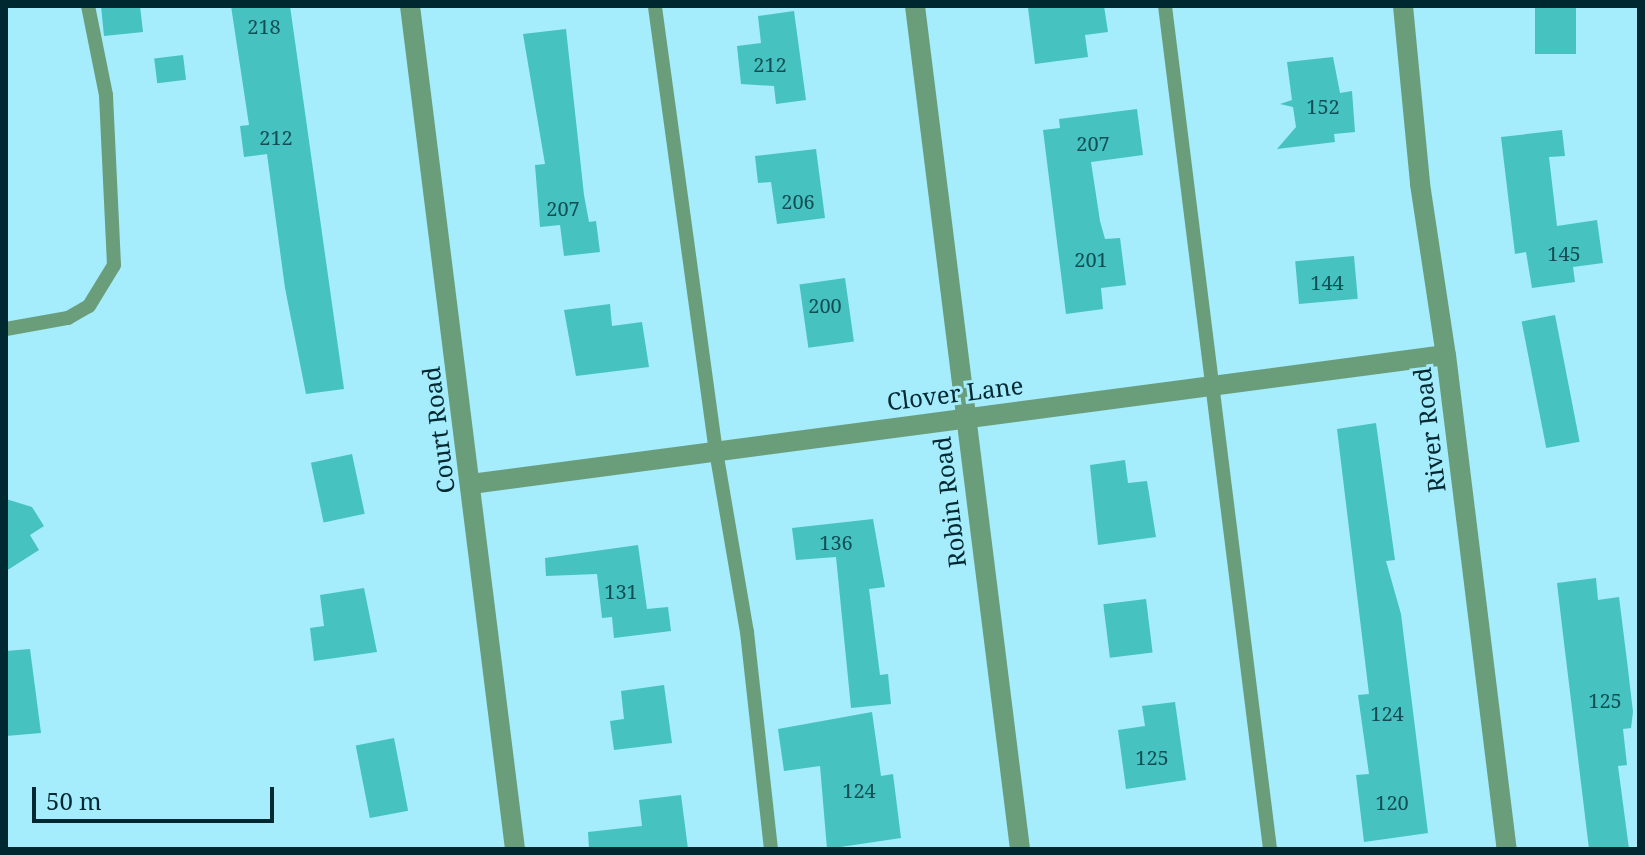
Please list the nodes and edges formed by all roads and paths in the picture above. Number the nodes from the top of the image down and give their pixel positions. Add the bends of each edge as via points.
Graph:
1 (88, 6) edge
2 (410, 6) edge
3 (915, 6) edge
4 (1165, 6) edge
5 (1403, 6) edge
6 (655, 7) edge
7 (6, 329) edge
8 (1446, 355) junction
9 (1215, 388) junction
10 (964, 417) junction
11 (716, 451) junction
12 (471, 484) junction
13 (515, 849) edge
14 (771, 849) edge
15 (1020, 849) edge
16 (1270, 849) edge
17 (1507, 849) edge

1 - 7 lane via 106,95 114,265 89,306 68,318
2 - 12 street, Court Road
3 - 10 street, Robin Road
4 - 9 lane
5 - 8 street, River Road via 1420,184
6 - 11 lane
8 - 9 street, Clover Lane
8 - 17 street, River Road
9 - 10 street, Clover Lane
9 - 16 lane
10 - 11 street, Clover Lane
10 - 15 street, Robin Road
11 - 12 street, Clover Lane
11 - 14 lane via 747,632
12 - 13 street, Court Road

